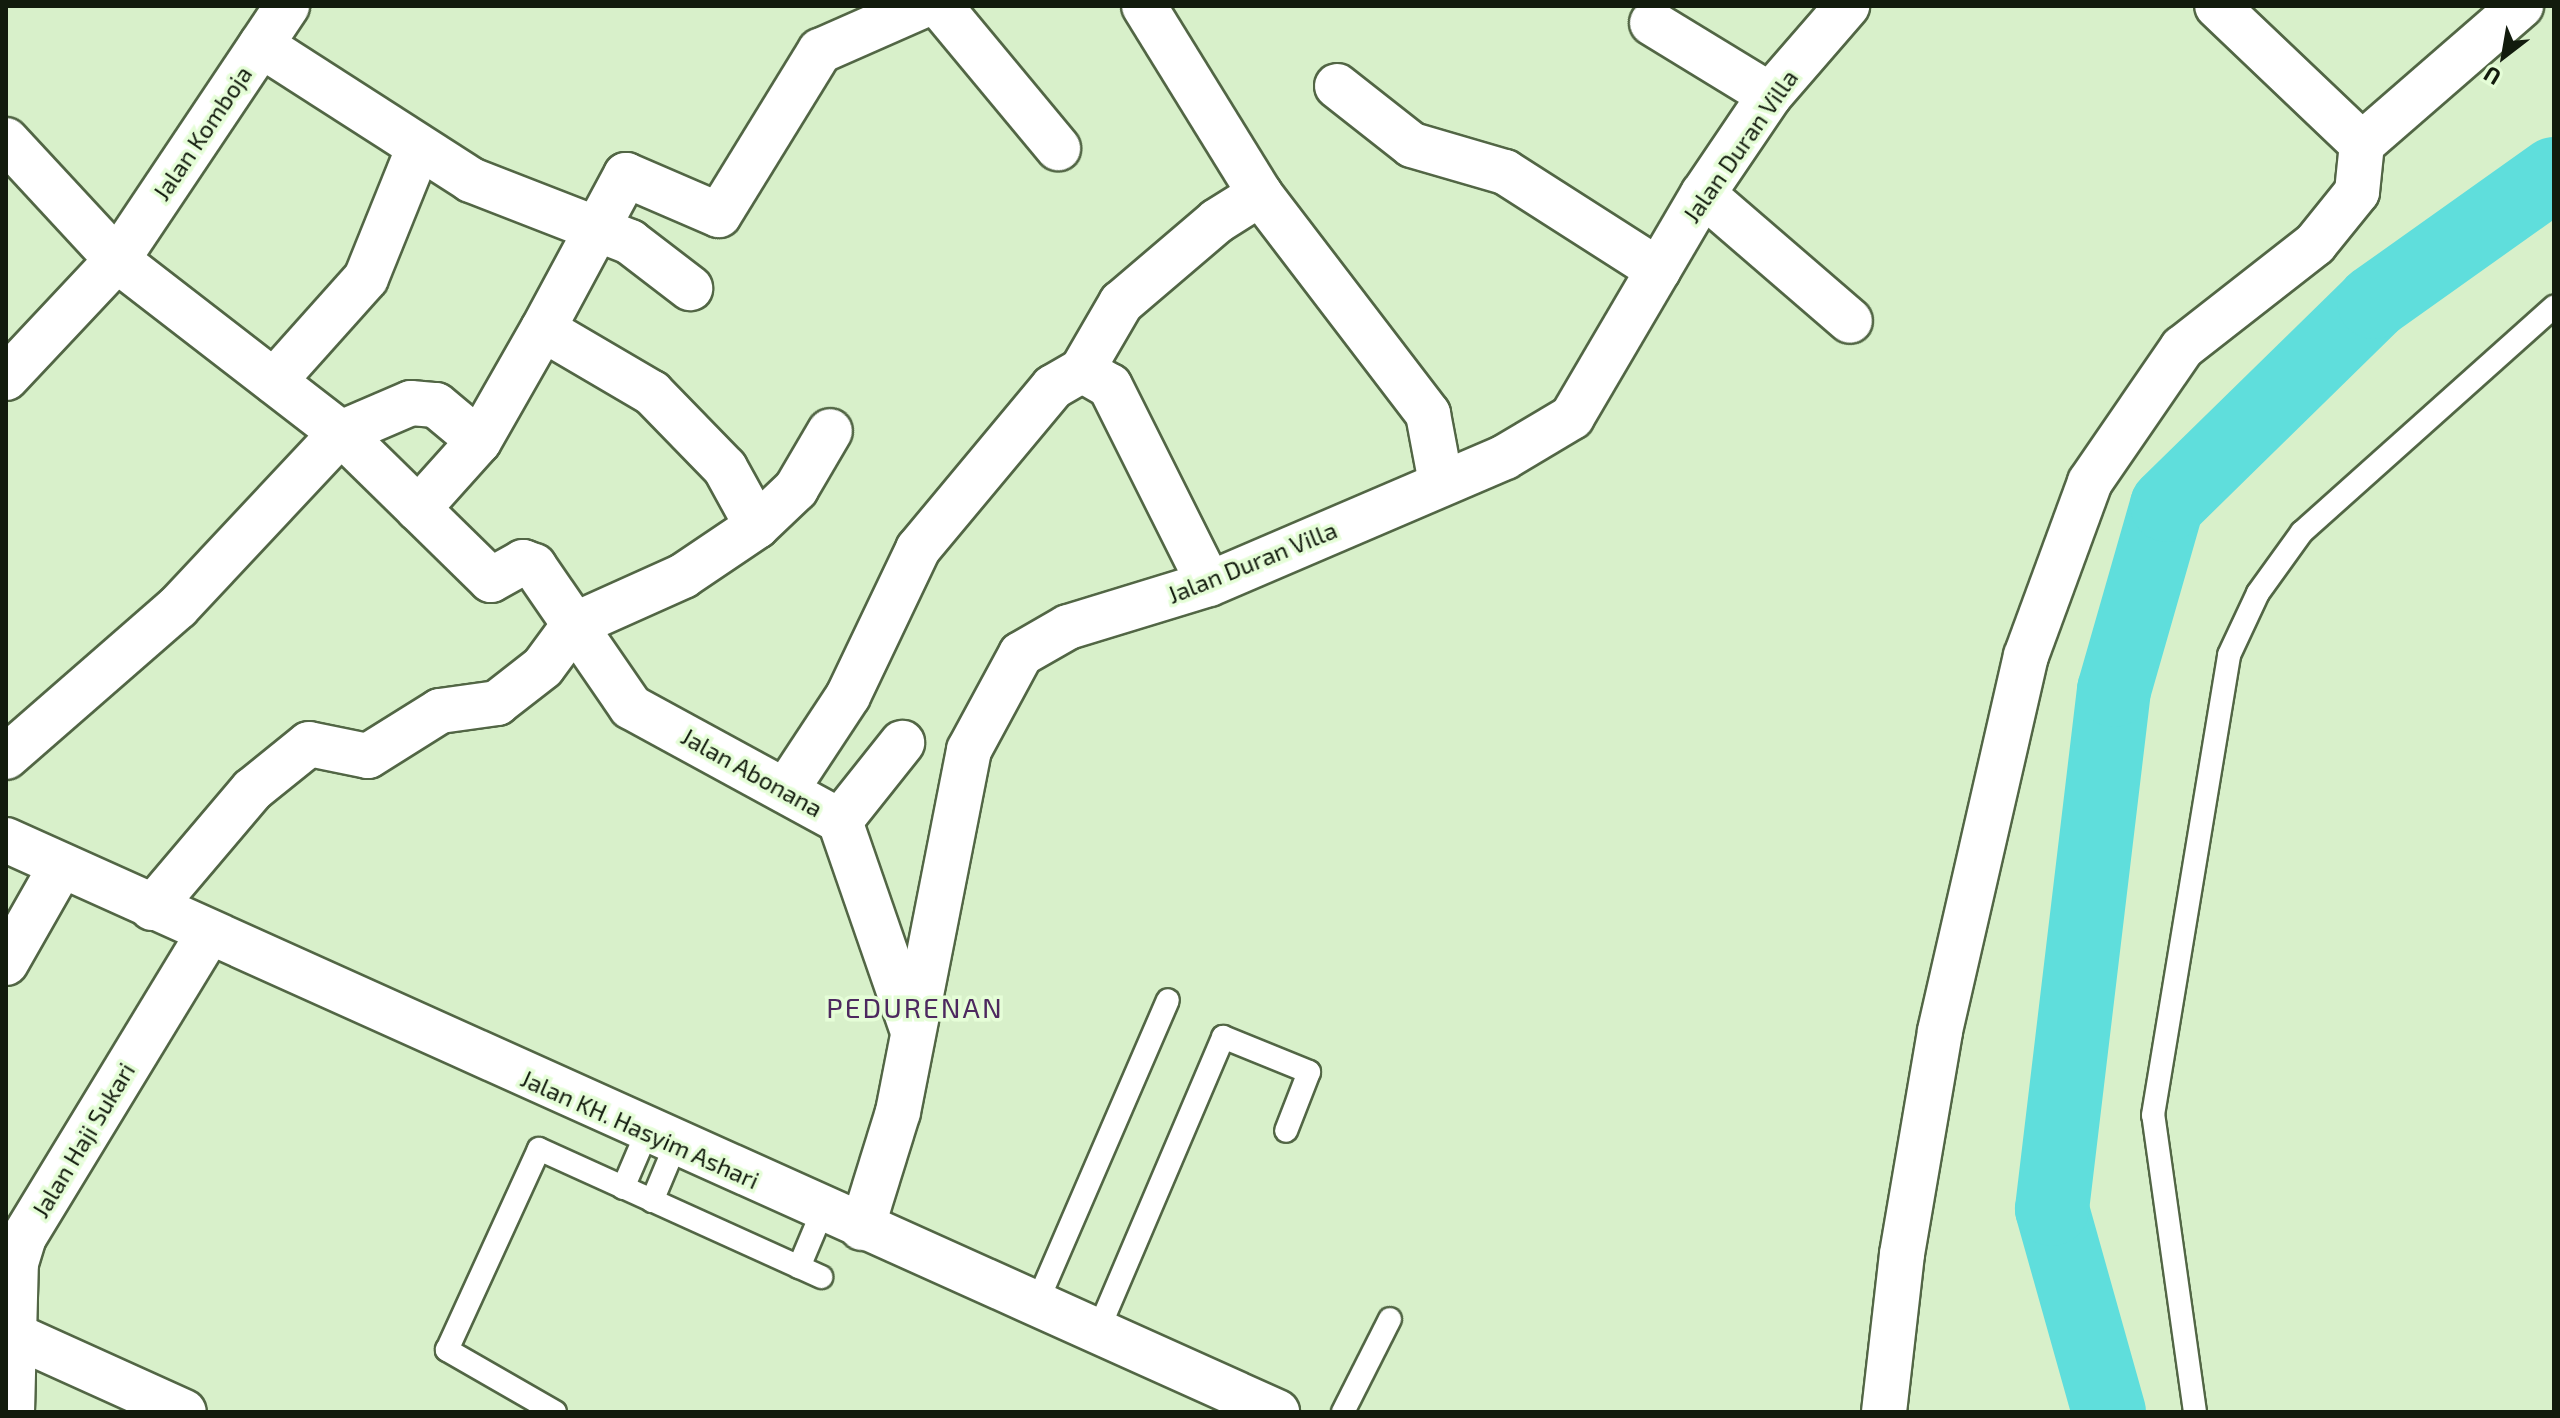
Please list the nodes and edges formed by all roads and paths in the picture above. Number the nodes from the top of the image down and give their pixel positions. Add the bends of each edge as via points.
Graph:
1 (287, 6) edge
2 (940, 6) edge
3 (1144, 6) edge
4 (1847, 6) edge
5 (2217, 6) edge
6 (2521, 6) edge
7 (899, 11) edge
8 (1652, 23) dead end
9 (261, 45) junction
10 (1337, 86) dead end
11 (1770, 95) junction
12 (6, 140) edge
13 (2362, 144) junction
14 (1058, 148) dead end
15 (418, 149) junction
16 (1260, 194) junction
17 (1703, 194) junction
18 (595, 226) junction
19 (117, 260) junction
20 (1658, 270) junction
21 (690, 288) dead end
22 (2554, 307) edge
23 (1850, 321) dead end
24 (543, 329) junction
25 (1082, 370) junction
26 (6, 378) edge
27 (274, 381) junction
28 (830, 431) dead end
29 (341, 433) junction
30 (479, 441) junction
31 (1441, 483) junction
32 (418, 509) junction
33 (757, 526) junction
34 (1209, 584) junction
35 (574, 625) junction
36 (902, 743) dead end
37 (6, 757) edge
38 (788, 787) junction
39 (840, 821) junction
40 (6, 840) edge
41 (61, 866) junction
42 (152, 908) junction
43 (208, 934) junction
44 (6, 963) edge
45 (1168, 1000) dead end
46 (912, 1028) junction
47 (1286, 1131) dead end
48 (661, 1139) junction
49 (623, 1188) junction
50 (652, 1201) junction
51 (823, 1210) junction
52 (862, 1228) junction
53 (799, 1267) junction
54 (821, 1277) dead end
55 (1036, 1305) junction
56 (1390, 1319) dead end
57 (1097, 1333) junction
58 (16, 1336) junction
59 (12, 1412) edge
60 (184, 1412) edge
61 (555, 1412) edge
62 (1277, 1412) edge
63 (1343, 1412) edge
64 (1884, 1412) edge
65 (2195, 1412) edge

1 - 9 street, Jalan Komboja
2 - 14 street
3 - 16 street
4 - 11 street, Jalan Duran Villa
5 - 13 street
6 - 13 street
7 - 18 street via 820,51 719,215 626,175
8 - 11 street
9 - 15 street
9 - 19 street, Jalan Komboja
10 - 20 street via 1412,145 1505,172
11 - 17 street, Jalan Duran Villa
12 - 19 street
13 - 64 street via 2357,192 2315,244 2182,348 2090,482 2026,656 1940,1031 1902,1254
15 - 18 street via 541,213
15 - 27 street via 366,278
16 - 25 street via 1217,221 1121,303
16 - 31 street via 1428,414
17 - 20 street, Jalan Duran Villa
17 - 23 street
18 - 21 street
18 - 24 street
19 - 26 street, Jalan Komboja
19 - 27 street
20 - 31 street, Jalan Duran Villa via 1572,417 1544,437
22 - 65 lane via 2302,532 2258,593 2229,655 2153,1115
24 - 30 street
24 - 33 street via 652,393 725,468
25 - 34 street via 1110,386
25 - 38 street via 1053,387 918,549 848,696
27 - 29 street
28 - 33 street via 796,489
29 - 30 street via 411,403 436,405
29 - 32 street
29 - 37 street via 178,607
30 - 32 street
31 - 34 street, Jalan Duran Villa
32 - 35 street, Jalan Abonana via 491,580 523,562 534,566
33 - 35 street via 683,576
34 - 46 street, Jalan Duran Villa via 1068,627 1021,654 969,750
35 - 38 street, Jalan Abonana via 631,707
35 - 42 street via 543,667 497,703 440,711 368,756 309,744 252,790
36 - 39 street
38 - 39 street, Jalan Abonana
39 - 46 street, Jalan Abonana
40 - 41 street, Jalan KH. Hasyim Ashari
41 - 42 street, Jalan KH. Hasyim Ashari
41 - 44 street
42 - 43 street, Jalan KH. Hasyim Ashari
43 - 48 street, Jalan KH. Hasyim Ashari
43 - 58 street, Jalan Haji Sukari via 24,1237
45 - 55 lane
46 - 52 street, Jalan Duran Villa via 898,1112
47 - 57 lane via 1309,1072 1223,1037
48 - 49 lane
48 - 50 lane
48 - 51 street, Jalan KH. Hasyim Ashari
49 - 50 lane
49 - 61 lane via 539,1149 447,1350
50 - 53 lane
51 - 52 street, Jalan KH. Hasyim Ashari
51 - 53 lane
52 - 55 street, Jalan KH. Hasyim Ashari
53 - 54 lane
55 - 57 street, Jalan KH. Hasyim Ashari
56 - 63 lane
57 - 62 street, Jalan KH. Hasyim Ashari
58 - 59 street, Jalan Haji Sukari
58 - 60 street

